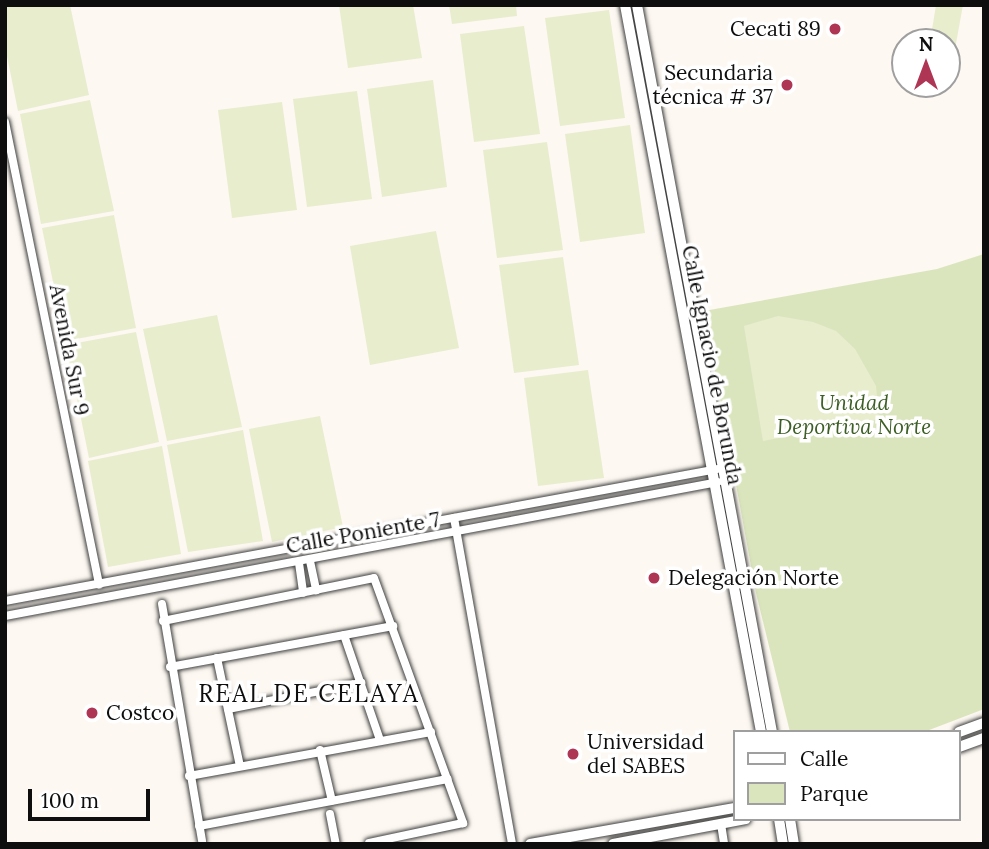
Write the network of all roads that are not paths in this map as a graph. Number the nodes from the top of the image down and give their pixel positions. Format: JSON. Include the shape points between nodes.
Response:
{"nodes":[{"id":1,"x":625,"y":5,"type":"edge"},
{"id":2,"x":637,"y":5,"type":"edge"},
{"id":3,"x":5,"y":122,"type":"edge"},
{"id":4,"x":723,"y":467,"type":"junction"},
{"id":5,"x":712,"y":470,"type":"junction"},
{"id":6,"x":726,"y":480,"type":"junction"},
{"id":7,"x":715,"y":483,"type":"junction"},
{"id":8,"x":454,"y":518,"type":"junction"},
{"id":9,"x":457,"y":534,"type":"junction"},
{"id":10,"x":310,"y":561,"type":"junction"},
{"id":11,"x":299,"y":563,"type":"junction"},
{"id":12,"x":99,"y":585,"type":"junction"},
{"id":13,"x":316,"y":590,"type":"junction"},
{"id":14,"x":303,"y":593,"type":"junction"},
{"id":15,"x":5,"y":601,"type":"edge"},
{"id":16,"x":162,"y":604,"type":"dead end"},
{"id":17,"x":5,"y":616,"type":"edge"},
{"id":18,"x":163,"y":621,"type":"junction"},
{"id":19,"x":393,"y":626,"type":"junction"},
{"id":20,"x":344,"y":635,"type":"junction"},
{"id":21,"x":217,"y":658,"type":"junction"},
{"id":22,"x":170,"y":667,"type":"junction"},
{"id":23,"x":361,"y":683,"type":"junction"},
{"id":24,"x":228,"y":709,"type":"junction"},
{"id":25,"x":984,"y":723,"type":"edge"},
{"id":26,"x":761,"y":730,"type":"edge"},
{"id":27,"x":772,"y":730,"type":"edge"},
{"id":28,"x":961,"y":731,"type":"edge"},
{"id":29,"x":431,"y":732,"type":"junction"},
{"id":30,"x":984,"y":738,"type":"edge"},
{"id":31,"x":380,"y":740,"type":"junction"},
{"id":32,"x":961,"y":746,"type":"edge"},
{"id":33,"x":320,"y":750,"type":"junction"},
{"id":34,"x":240,"y":766,"type":"junction"},
{"id":35,"x":189,"y":776,"type":"junction"},
{"id":36,"x":447,"y":779,"type":"junction"},
{"id":37,"x":332,"y":801,"type":"junction"},
{"id":38,"x":734,"y":808,"type":"edge"},
{"id":39,"x":330,"y":814,"type":"dead end"},
{"id":40,"x":736,"y":821,"type":"edge"},
{"id":41,"x":779,"y":821,"type":"edge"},
{"id":42,"x":790,"y":821,"type":"edge"},
{"id":43,"x":721,"y":824,"type":"junction"},
{"id":44,"x":198,"y":825,"type":"junction"},
{"id":45,"x":666,"y":839,"type":"edge"},
{"id":46,"x":202,"y":841,"type":"dead end"},
{"id":47,"x":369,"y":843,"type":"edge"},
{"id":48,"x":336,"y":844,"type":"edge"},
{"id":49,"x":512,"y":844,"type":"edge"},
{"id":50,"x":530,"y":844,"type":"edge"},
{"id":51,"x":613,"y":844,"type":"edge"},
{"id":52,"x":724,"y":844,"type":"edge"},
{"id":53,"x":783,"y":844,"type":"edge"},
{"id":54,"x":794,"y":844,"type":"edge"}],
"edges":[{"from":1,"to":5,"type":"street","name":"Calle Ignacio de Borunda"},
{"from":2,"to":4,"type":"street","name":"Calle Ignacio de Borunda"},
{"from":3,"to":12,"type":"street","name":"Avenida Sur 9"},
{"from":4,"to":5,"type":"street","name":"Calle Poniente 7"},
{"from":4,"to":6,"type":"street","name":"Calle Ignacio de Borunda"},
{"from":5,"to":7,"type":"street","name":"Calle Ignacio de Borunda"},
{"from":5,"to":8,"type":"street","name":"Calle Poniente 7"},
{"from":6,"to":7,"type":"street","name":"Calle Poniente 7"},
{"from":6,"to":27,"type":"street","name":"Calle Ignacio de Borunda"},
{"from":7,"to":9,"type":"street","name":"Calle Poniente 7"},
{"from":7,"to":26,"type":"street","name":"Calle Ignacio de Borunda"},
{"from":8,"to":9,"type":"street"},
{"from":8,"to":12,"type":"street","name":"Calle Poniente 7"},
{"from":9,"to":10,"type":"street","name":"Calle Poniente 7"},
{"from":9,"to":49,"type":"street"},
{"from":10,"to":11,"type":"street","name":"Calle Poniente 7"},
{"from":10,"to":13,"type":"street"},
{"from":11,"to":14,"type":"street"},
{"from":11,"to":17,"type":"street","name":"Calle Poniente 7"},
{"from":12,"to":15,"type":"street","name":"Calle Poniente 7"},
{"from":13,"to":14,"type":"street"},
{"from":13,"to":19,"type":"street","via":[[374,579]]},
{"from":14,"to":18,"type":"street"},
{"from":16,"to":18,"type":"street"},
{"from":18,"to":22,"type":"street"},
{"from":19,"to":20,"type":"street"},
{"from":19,"to":29,"type":"street"},
{"from":20,"to":21,"type":"street"},
{"from":20,"to":23,"type":"street"},
{"from":21,"to":22,"type":"street"},
{"from":21,"to":24,"type":"street"},
{"from":22,"to":35,"type":"street"},
{"from":23,"to":24,"type":"street"},
{"from":23,"to":31,"type":"street"},
{"from":24,"to":34,"type":"street"},
{"from":25,"to":28,"type":"street"},
{"from":29,"to":31,"type":"street"},
{"from":29,"to":36,"type":"street"},
{"from":30,"to":32,"type":"street"},
{"from":31,"to":33,"type":"street"},
{"from":33,"to":34,"type":"street"},
{"from":33,"to":37,"type":"street"},
{"from":34,"to":35,"type":"street"},
{"from":35,"to":44,"type":"street"},
{"from":36,"to":37,"type":"street"},
{"from":36,"to":47,"type":"street","via":[[464,824]]},
{"from":37,"to":44,"type":"street"},
{"from":38,"to":50,"type":"street"},
{"from":39,"to":48,"type":"street"},
{"from":40,"to":43,"type":"street"},
{"from":41,"to":53,"type":"street"},
{"from":42,"to":54,"type":"street"},
{"from":43,"to":45,"type":"street"},
{"from":43,"to":52,"type":"street"},
{"from":44,"to":46,"type":"street"},
{"from":45,"to":51,"type":"street"}]}
